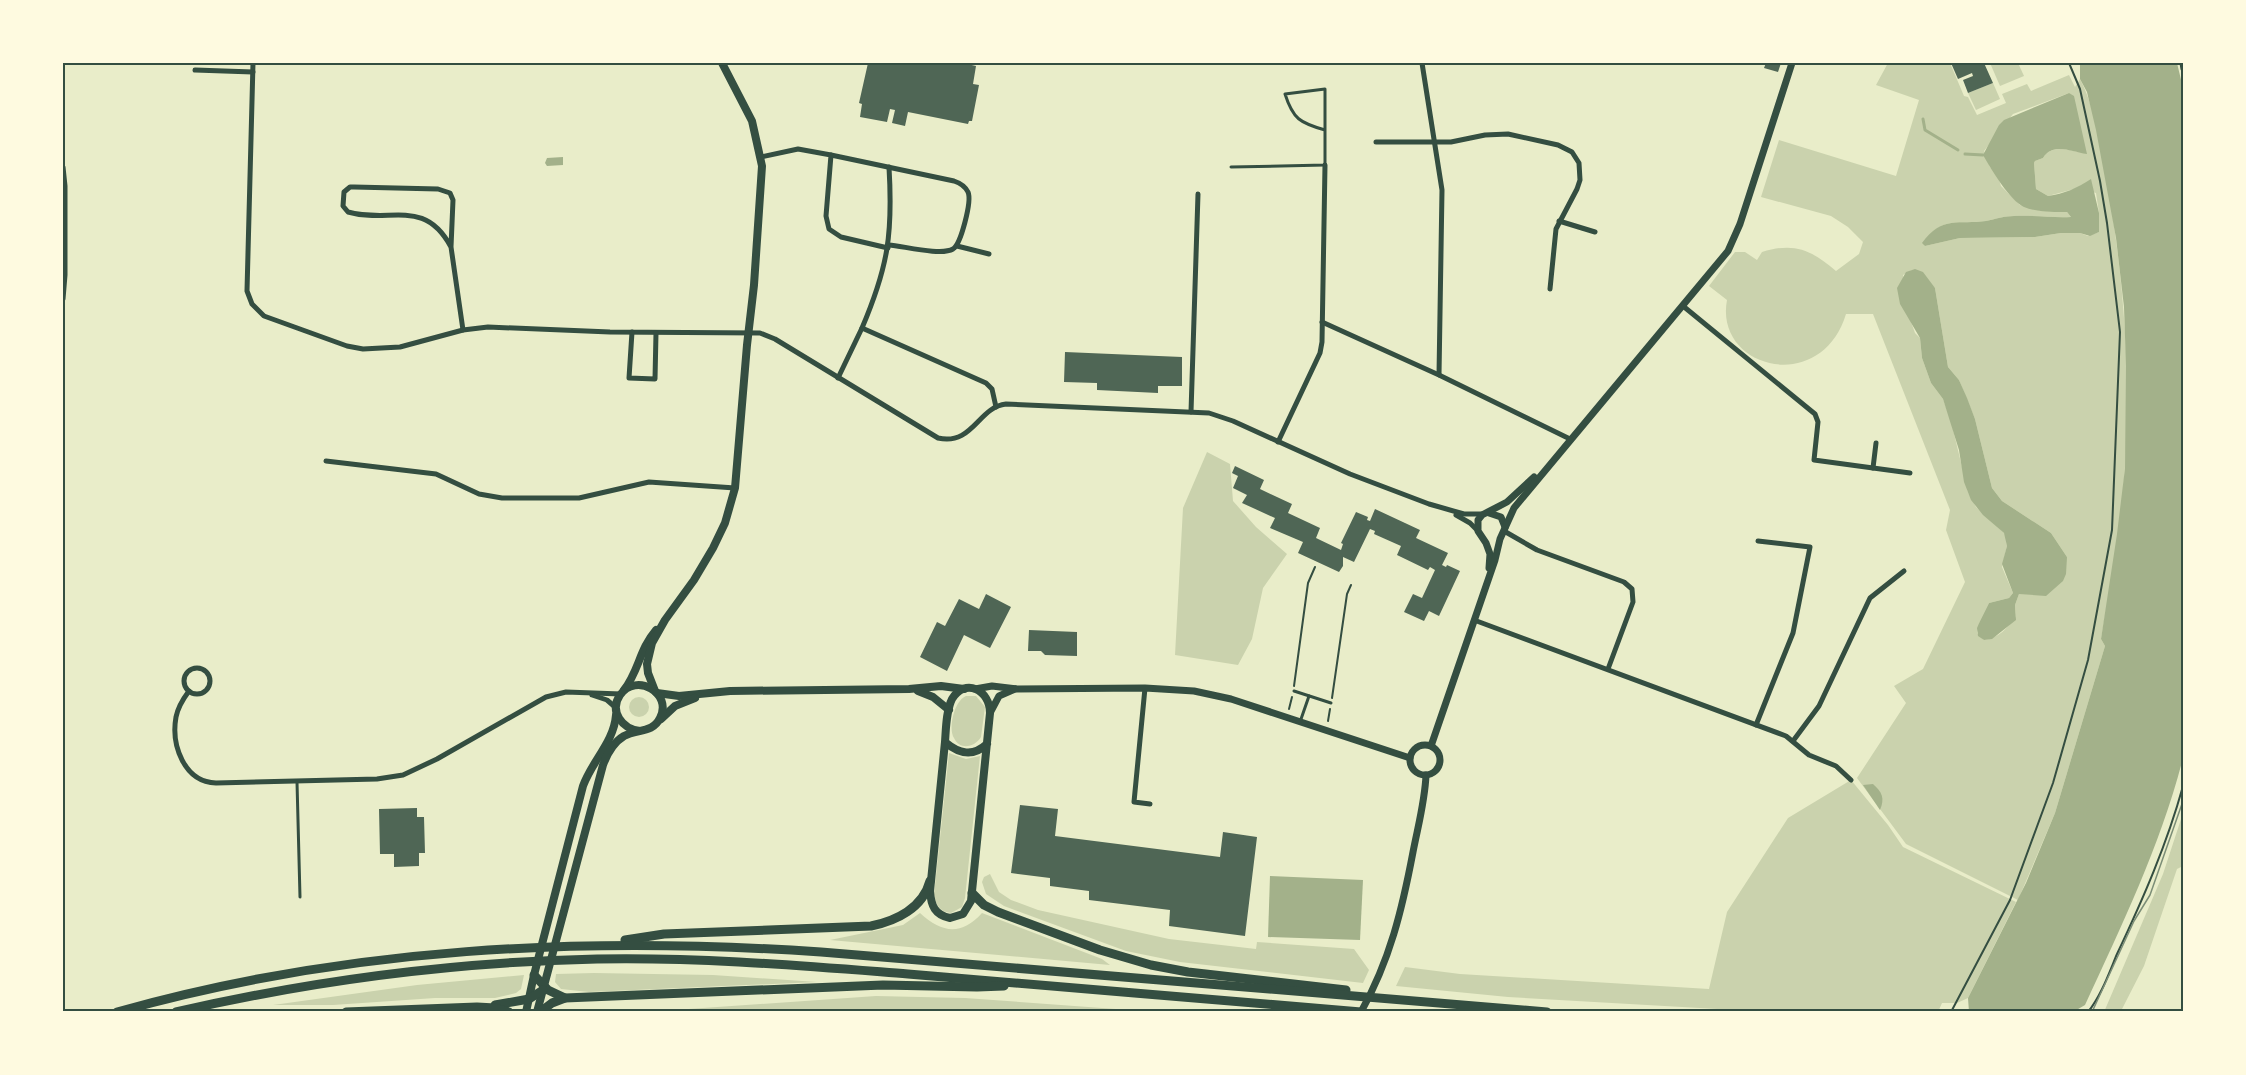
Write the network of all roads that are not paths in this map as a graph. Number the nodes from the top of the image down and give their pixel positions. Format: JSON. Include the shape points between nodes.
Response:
{"nodes":[{"id":1,"x":253,"y":63,"type":"edge"},
{"id":2,"x":722,"y":63,"type":"edge"},
{"id":3,"x":1422,"y":63,"type":"edge"},
{"id":4,"x":1792,"y":63,"type":"edge"},
{"id":5,"x":2182,"y":63,"type":"edge"},
{"id":6,"x":2183,"y":69,"type":"edge"},
{"id":7,"x":195,"y":70,"type":"dead end"},
{"id":8,"x":253,"y":72,"type":"junction"},
{"id":9,"x":1325,"y":130,"type":"junction"},
{"id":10,"x":1376,"y":142,"type":"dead end"},
{"id":11,"x":1435,"y":143,"type":"junction"},
{"id":12,"x":831,"y":155,"type":"junction"},
{"id":13,"x":761,"y":157,"type":"junction"},
{"id":14,"x":1325,"y":165,"type":"junction"},
{"id":15,"x":63,"y":167,"type":"edge"},
{"id":16,"x":889,"y":167,"type":"junction"},
{"id":17,"x":1231,"y":167,"type":"dead end"},
{"id":18,"x":1198,"y":194,"type":"dead end"},
{"id":19,"x":1559,"y":221,"type":"junction"},
{"id":20,"x":1595,"y":232,"type":"dead end"},
{"id":21,"x":888,"y":246,"type":"junction"},
{"id":22,"x":957,"y":246,"type":"junction"},
{"id":23,"x":452,"y":247,"type":"junction"},
{"id":24,"x":989,"y":254,"type":"dead end"},
{"id":25,"x":1550,"y":290,"type":"dead end"},
{"id":26,"x":63,"y":299,"type":"edge"},
{"id":27,"x":1683,"y":306,"type":"junction"},
{"id":28,"x":1322,"y":322,"type":"junction"},
{"id":29,"x":862,"y":328,"type":"junction"},
{"id":30,"x":463,"y":330,"type":"junction"},
{"id":31,"x":632,"y":332,"type":"junction"},
{"id":32,"x":749,"y":332,"type":"junction"},
{"id":33,"x":656,"y":333,"type":"junction"},
{"id":34,"x":1439,"y":375,"type":"junction"},
{"id":35,"x":838,"y":378,"type":"junction"},
{"id":36,"x":996,"y":407,"type":"junction"},
{"id":37,"x":1191,"y":412,"type":"junction"},
{"id":38,"x":1570,"y":439,"type":"junction"},
{"id":39,"x":1278,"y":442,"type":"junction"},
{"id":40,"x":1876,"y":443,"type":"dead end"},
{"id":41,"x":1558,"y":454,"type":"junction"},
{"id":42,"x":326,"y":461,"type":"dead end"},
{"id":43,"x":1873,"y":468,"type":"junction"},
{"id":44,"x":1910,"y":473,"type":"dead end"},
{"id":45,"x":735,"y":488,"type":"junction"},
{"id":46,"x":1444,"y":509,"type":"junction"},
{"id":47,"x":1486,"y":513,"type":"junction"},
{"id":48,"x":1503,"y":531,"type":"junction"},
{"id":49,"x":1480,"y":535,"type":"junction"},
{"id":50,"x":1758,"y":541,"type":"dead end"},
{"id":51,"x":1904,"y":571,"type":"dead end"},
{"id":52,"x":1487,"y":581,"type":"junction"},
{"id":53,"x":665,"y":620,"type":"junction"},
{"id":54,"x":1474,"y":620,"type":"junction"},
{"id":55,"x":1608,"y":669,"type":"junction"},
{"id":56,"x":1145,"y":688,"type":"junction"},
{"id":57,"x":909,"y":689,"type":"junction"},
{"id":58,"x":964,"y":689,"type":"junction"},
{"id":59,"x":975,"y":689,"type":"junction"},
{"id":60,"x":1017,"y":689,"type":"junction"},
{"id":61,"x":189,"y":691,"type":"junction"},
{"id":62,"x":1293,"y":691,"type":"road end"},
{"id":63,"x":579,"y":692,"type":"junction"},
{"id":64,"x":656,"y":692,"type":"junction"},
{"id":65,"x":622,"y":693,"type":"junction"},
{"id":66,"x":711,"y":693,"type":"junction"},
{"id":67,"x":1309,"y":696,"type":"junction"},
{"id":68,"x":1331,"y":703,"type":"road end"},
{"id":69,"x":616,"y":710,"type":"junction"},
{"id":70,"x":949,"y":710,"type":"junction"},
{"id":71,"x":990,"y":712,"type":"junction"},
{"id":72,"x":658,"y":721,"type":"junction"},
{"id":73,"x":1300,"y":722,"type":"junction"},
{"id":74,"x":1755,"y":726,"type":"junction"},
{"id":75,"x":640,"y":731,"type":"junction"},
{"id":76,"x":1793,"y":741,"type":"junction"},
{"id":77,"x":945,"y":742,"type":"junction"},
{"id":78,"x":987,"y":744,"type":"junction"},
{"id":79,"x":1431,"y":746,"type":"junction"},
{"id":80,"x":1410,"y":758,"type":"junction"},
{"id":81,"x":1426,"y":775,"type":"junction"},
{"id":82,"x":297,"y":780,"type":"junction"},
{"id":83,"x":1851,"y":780,"type":"dead end"},
{"id":84,"x":1150,"y":804,"type":"dead end"},
{"id":85,"x":930,"y":881,"type":"junction"},
{"id":86,"x":972,"y":893,"type":"junction"},
{"id":87,"x":300,"y":897,"type":"dead end"},
{"id":88,"x":604,"y":944,"type":"junction"},
{"id":89,"x":534,"y":975,"type":"junction"},
{"id":90,"x":1021,"y":983,"type":"junction"},
{"id":91,"x":544,"y":988,"type":"junction"},
{"id":92,"x":1342,"y":993,"type":"junction"},
{"id":93,"x":565,"y":998,"type":"junction"},
{"id":94,"x":529,"y":999,"type":"junction"},
{"id":95,"x":477,"y":1007,"type":"junction"},
{"id":96,"x":117,"y":1012,"type":"edge"},
{"id":97,"x":176,"y":1012,"type":"edge"},
{"id":98,"x":346,"y":1012,"type":"edge"},
{"id":99,"x":509,"y":1012,"type":"edge"},
{"id":100,"x":526,"y":1012,"type":"edge"},
{"id":101,"x":538,"y":1012,"type":"edge"},
{"id":102,"x":1361,"y":1012,"type":"edge"},
{"id":103,"x":1547,"y":1012,"type":"edge"}],
"edges":[{"from":1,"to":8,"type":"street"},
{"from":2,"to":13,"type":"main road","via":[[752,121]]},
{"from":3,"to":11,"type":"street"},
{"from":4,"to":27,"type":"street","via":[[1734,238]]},
{"from":5,"to":6,"type":"street"},
{"from":7,"to":8,"type":"street"},
{"from":8,"to":30,"type":"street","via":[[247,285],[255,309],[270,318],[363,349],[400,347]]},
{"from":9,"to":9,"type":"lane","via":[[1325,89],[1285,94],[1290,110],[1303,124]]},
{"from":9,"to":14,"type":"lane"},
{"from":10,"to":11,"type":"street"},
{"from":11,"to":19,"type":"street","via":[[1497,133],[1565,148],[1576,157],[1580,180]]},
{"from":11,"to":34,"type":"street","via":[[1442,190]]},
{"from":12,"to":13,"type":"street","via":[[798,149]]},
{"from":12,"to":16,"type":"street"},
{"from":12,"to":21,"type":"street","via":[[826,216],[829,229],[841,237]]},
{"from":13,"to":32,"type":"main road","via":[[762,189]]},
{"from":14,"to":17,"type":"lane"},
{"from":14,"to":28,"type":"street"},
{"from":15,"to":26,"type":"street"},
{"from":16,"to":21,"type":"street","via":[[892,215]]},
{"from":16,"to":22,"type":"street","via":[[954,181],[965,188],[970,200]]},
{"from":18,"to":37,"type":"street"},
{"from":19,"to":20,"type":"street"},
{"from":19,"to":25,"type":"street"},
{"from":21,"to":22,"type":"street","via":[[940,251]]},
{"from":21,"to":29,"type":"street","via":[[881,282]]},
{"from":22,"to":24,"type":"street"},
{"from":23,"to":23,"type":"street","via":[[453,200],[448,191],[350,187],[344,192],[343,206],[348,212],[418,216],[436,226]]},
{"from":23,"to":30,"type":"street"},
{"from":27,"to":38,"type":"street"},
{"from":27,"to":43,"type":"street","via":[[1815,414],[1818,423],[1814,460]]},
{"from":28,"to":34,"type":"street"},
{"from":28,"to":39,"type":"street","via":[[1320,352]]},
{"from":29,"to":35,"type":"street"},
{"from":29,"to":36,"type":"street","via":[[986,383],[992,389]]},
{"from":30,"to":31,"type":"street","via":[[488,327]]},
{"from":31,"to":33,"type":"street"},
{"from":31,"to":33,"type":"street","via":[[629,378],[655,380]]},
{"from":32,"to":33,"type":"street"},
{"from":32,"to":35,"type":"street","via":[[770,336]]},
{"from":32,"to":45,"type":"main road"},
{"from":34,"to":38,"type":"street"},
{"from":35,"to":36,"type":"street","via":[[944,439],[964,434]]},
{"from":36,"to":37,"type":"street","via":[[1014,404]]},
{"from":37,"to":39,"type":"street","via":[[1224,417]]},
{"from":38,"to":41,"type":"street"},
{"from":39,"to":46,"type":"street"},
{"from":40,"to":43,"type":"street"},
{"from":41,"to":47,"type":"street","via":[[1508,502]]},
{"from":41,"to":48,"type":"street","via":[[1514,508]]},
{"from":42,"to":45,"type":"street","via":[[436,474],[479,494],[502,498],[579,498],[649,482]]},
{"from":43,"to":44,"type":"street"},
{"from":45,"to":53,"type":"main road","via":[[714,548]]},
{"from":46,"to":47,"type":"street","via":[[1469,515]]},
{"from":46,"to":49,"type":"street","via":[[1467,521]]},
{"from":47,"to":48,"type":"street","via":[[1501,517]]},
{"from":47,"to":49,"type":"street","via":[[1478,520]]},
{"from":48,"to":49,"type":"street","via":[[1493,540]]},
{"from":48,"to":52,"type":"street"},
{"from":48,"to":55,"type":"street","via":[[1537,549],[1624,582],[1632,589],[1633,602]]},
{"from":49,"to":52,"type":"street","via":[[1490,554]]},
{"from":50,"to":74,"type":"street","via":[[1810,547],[1793,633]]},
{"from":51,"to":76,"type":"street","via":[[1870,598],[1819,706]]},
{"from":52,"to":54,"type":"street"},
{"from":53,"to":64,"type":"main road","via":[[648,658],[648,673]]},
{"from":53,"to":65,"type":"main road","via":[[643,648]]},
{"from":54,"to":55,"type":"street"},
{"from":54,"to":79,"type":"street"},
{"from":55,"to":74,"type":"street"},
{"from":56,"to":60,"type":"street"},
{"from":56,"to":73,"type":"street","via":[[1220,696]]},
{"from":56,"to":84,"type":"street","via":[[1134,802]]},
{"from":57,"to":58,"type":"main road"},
{"from":57,"to":66,"type":"main road"},
{"from":57,"to":70,"type":"main road","via":[[933,697]]},
{"from":58,"to":59,"type":"main road"},
{"from":58,"to":70,"type":"main road","via":[[955,696]]},
{"from":59,"to":60,"type":"street"},
{"from":59,"to":71,"type":"main road","via":[[986,695]]},
{"from":60,"to":71,"type":"street","via":[[999,696]]},
{"from":61,"to":61,"type":"street","via":[[207,691],[211,681],[206,671],[196,668],[186,674],[184,681]]},
{"from":61,"to":82,"type":"street","via":[[178,710],[175,729],[180,758],[194,775],[212,783]]},
{"from":62,"to":67,"type":"lane"},
{"from":63,"to":65,"type":"street"},
{"from":63,"to":69,"type":"street","via":[[603,699]]},
{"from":63,"to":82,"type":"street","via":[[539,700],[403,775]]},
{"from":64,"to":65,"type":"main road","via":[[639,685]]},
{"from":64,"to":66,"type":"main road","via":[[678,696]]},
{"from":64,"to":72,"type":"main road","via":[[663,705]]},
{"from":65,"to":69,"type":"main road"},
{"from":66,"to":72,"type":"main road","via":[[679,704]]},
{"from":67,"to":68,"type":"lane"},
{"from":67,"to":73,"type":"lane"},
{"from":69,"to":75,"type":"main road","via":[[623,724]]},
{"from":69,"to":89,"type":"main road","via":[[612,733],[583,786]]},
{"from":70,"to":77,"type":"main road"},
{"from":71,"to":78,"type":"main road"},
{"from":72,"to":75,"type":"main road"},
{"from":73,"to":80,"type":"street"},
{"from":74,"to":76,"type":"street"},
{"from":75,"to":91,"type":"main road","via":[[620,738],[603,765]]},
{"from":76,"to":83,"type":"street","via":[[1809,755],[1836,766]]},
{"from":77,"to":78,"type":"main road","via":[[966,753],[977,752]]},
{"from":77,"to":85,"type":"main road"},
{"from":78,"to":86,"type":"main road"},
{"from":79,"to":80,"type":"street","via":[[1418,747]]},
{"from":79,"to":81,"type":"street","via":[[1438,754],[1439,764]]},
{"from":80,"to":81,"type":"street","via":[[1414,770]]},
{"from":81,"to":102,"type":"street","via":[[1400,919]]},
{"from":82,"to":87,"type":"lane"},
{"from":85,"to":86,"type":"main road","via":[[932,904],[945,917],[963,914]]},
{"from":85,"to":88,"type":"highway","via":[[914,908],[878,925],[664,934]]},
{"from":86,"to":92,"type":"highway","via":[[998,912],[1136,961]]},
{"from":88,"to":92,"type":"highway","via":[[757,948]]},
{"from":88,"to":96,"type":"highway","via":[[509,948],[328,967],[205,990]]},
{"from":89,"to":91,"type":"highway"},
{"from":89,"to":94,"type":"main road"},
{"from":90,"to":93,"type":"highway"},
{"from":90,"to":97,"type":"highway","via":[[763,963],[574,960],[427,969],[328,982]]},
{"from":90,"to":102,"type":"highway"},
{"from":91,"to":93,"type":"highway"},
{"from":91,"to":94,"type":"highway"},
{"from":91,"to":101,"type":"main road"},
{"from":92,"to":103,"type":"highway"},
{"from":93,"to":101,"type":"highway"},
{"from":94,"to":95,"type":"highway"},
{"from":94,"to":100,"type":"main road"},
{"from":95,"to":98,"type":"highway"},
{"from":95,"to":99,"type":"highway"}]}
